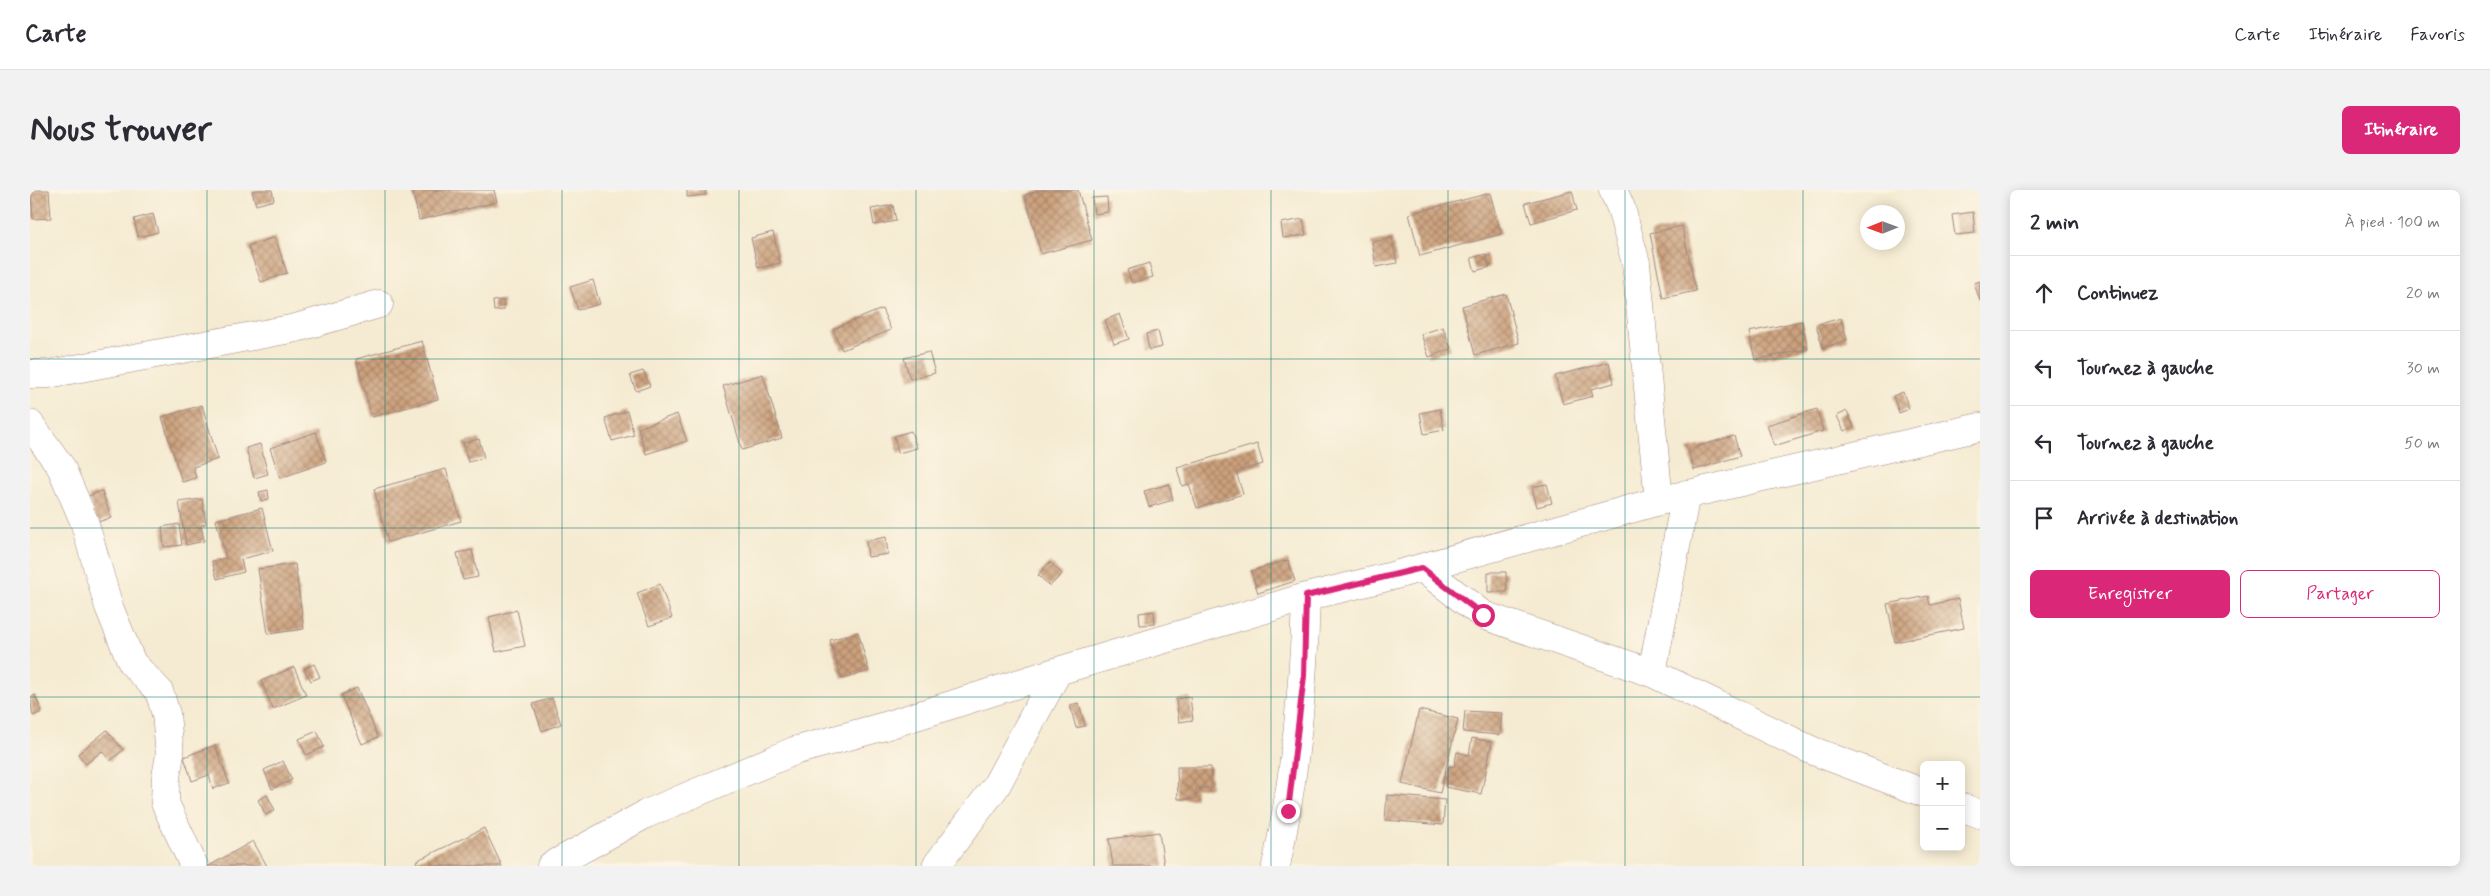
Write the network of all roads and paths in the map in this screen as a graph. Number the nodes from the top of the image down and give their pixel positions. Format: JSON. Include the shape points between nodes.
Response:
{"nodes":[{"id":1,"x":1613,"y":190,"type":"edge"},
{"id":2,"x":379,"y":304,"type":"dead end"},
{"id":3,"x":30,"y":374,"type":"edge"},
{"id":4,"x":30,"y":424,"type":"edge"},
{"id":5,"x":1980,"y":427,"type":"edge"},
{"id":6,"x":1686,"y":494,"type":"junction"},
{"id":7,"x":1659,"y":501,"type":"junction"},
{"id":8,"x":1422,"y":568,"type":"junction"},
{"id":9,"x":1306,"y":596,"type":"junction"},
{"id":10,"x":1058,"y":671,"type":"junction"},
{"id":11,"x":1652,"y":673,"type":"junction"},
{"id":12,"x":1920,"y":791,"type":"edge"},
{"id":13,"x":1965,"y":808,"type":"edge"},
{"id":14,"x":1980,"y":814,"type":"edge"},
{"id":15,"x":586,"y":858,"type":"edge"},
{"id":16,"x":194,"y":866,"type":"edge"},
{"id":17,"x":551,"y":866,"type":"edge"},
{"id":18,"x":936,"y":866,"type":"edge"},
{"id":19,"x":1276,"y":866,"type":"edge"}],
"edges":[{"from":1,"to":7,"type":"street","via":[[1636,264]]},
{"from":2,"to":3,"type":"street","via":[[296,328],[48,374]]},
{"from":4,"to":16,"type":"street","via":[[61,467],[69,485],[84,521],[109,607],[132,663],[159,691],[166,714],[170,755],[165,803]]},
{"from":5,"to":6,"type":"street"},
{"from":6,"to":7,"type":"street"},
{"from":6,"to":11,"type":"street"},
{"from":7,"to":8,"type":"street"},
{"from":8,"to":9,"type":"street"},
{"from":8,"to":11,"type":"street","via":[[1483,615]]},
{"from":9,"to":10,"type":"street"},
{"from":9,"to":19,"type":"street","via":[[1304,676],[1288,811]]},
{"from":10,"to":15,"type":"street","via":[[794,751],[646,814]]},
{"from":10,"to":18,"type":"street","via":[[996,786]]},
{"from":11,"to":12,"type":"street","via":[[1811,750]]},
{"from":13,"to":14,"type":"street"},
{"from":15,"to":17,"type":"street"}]}
